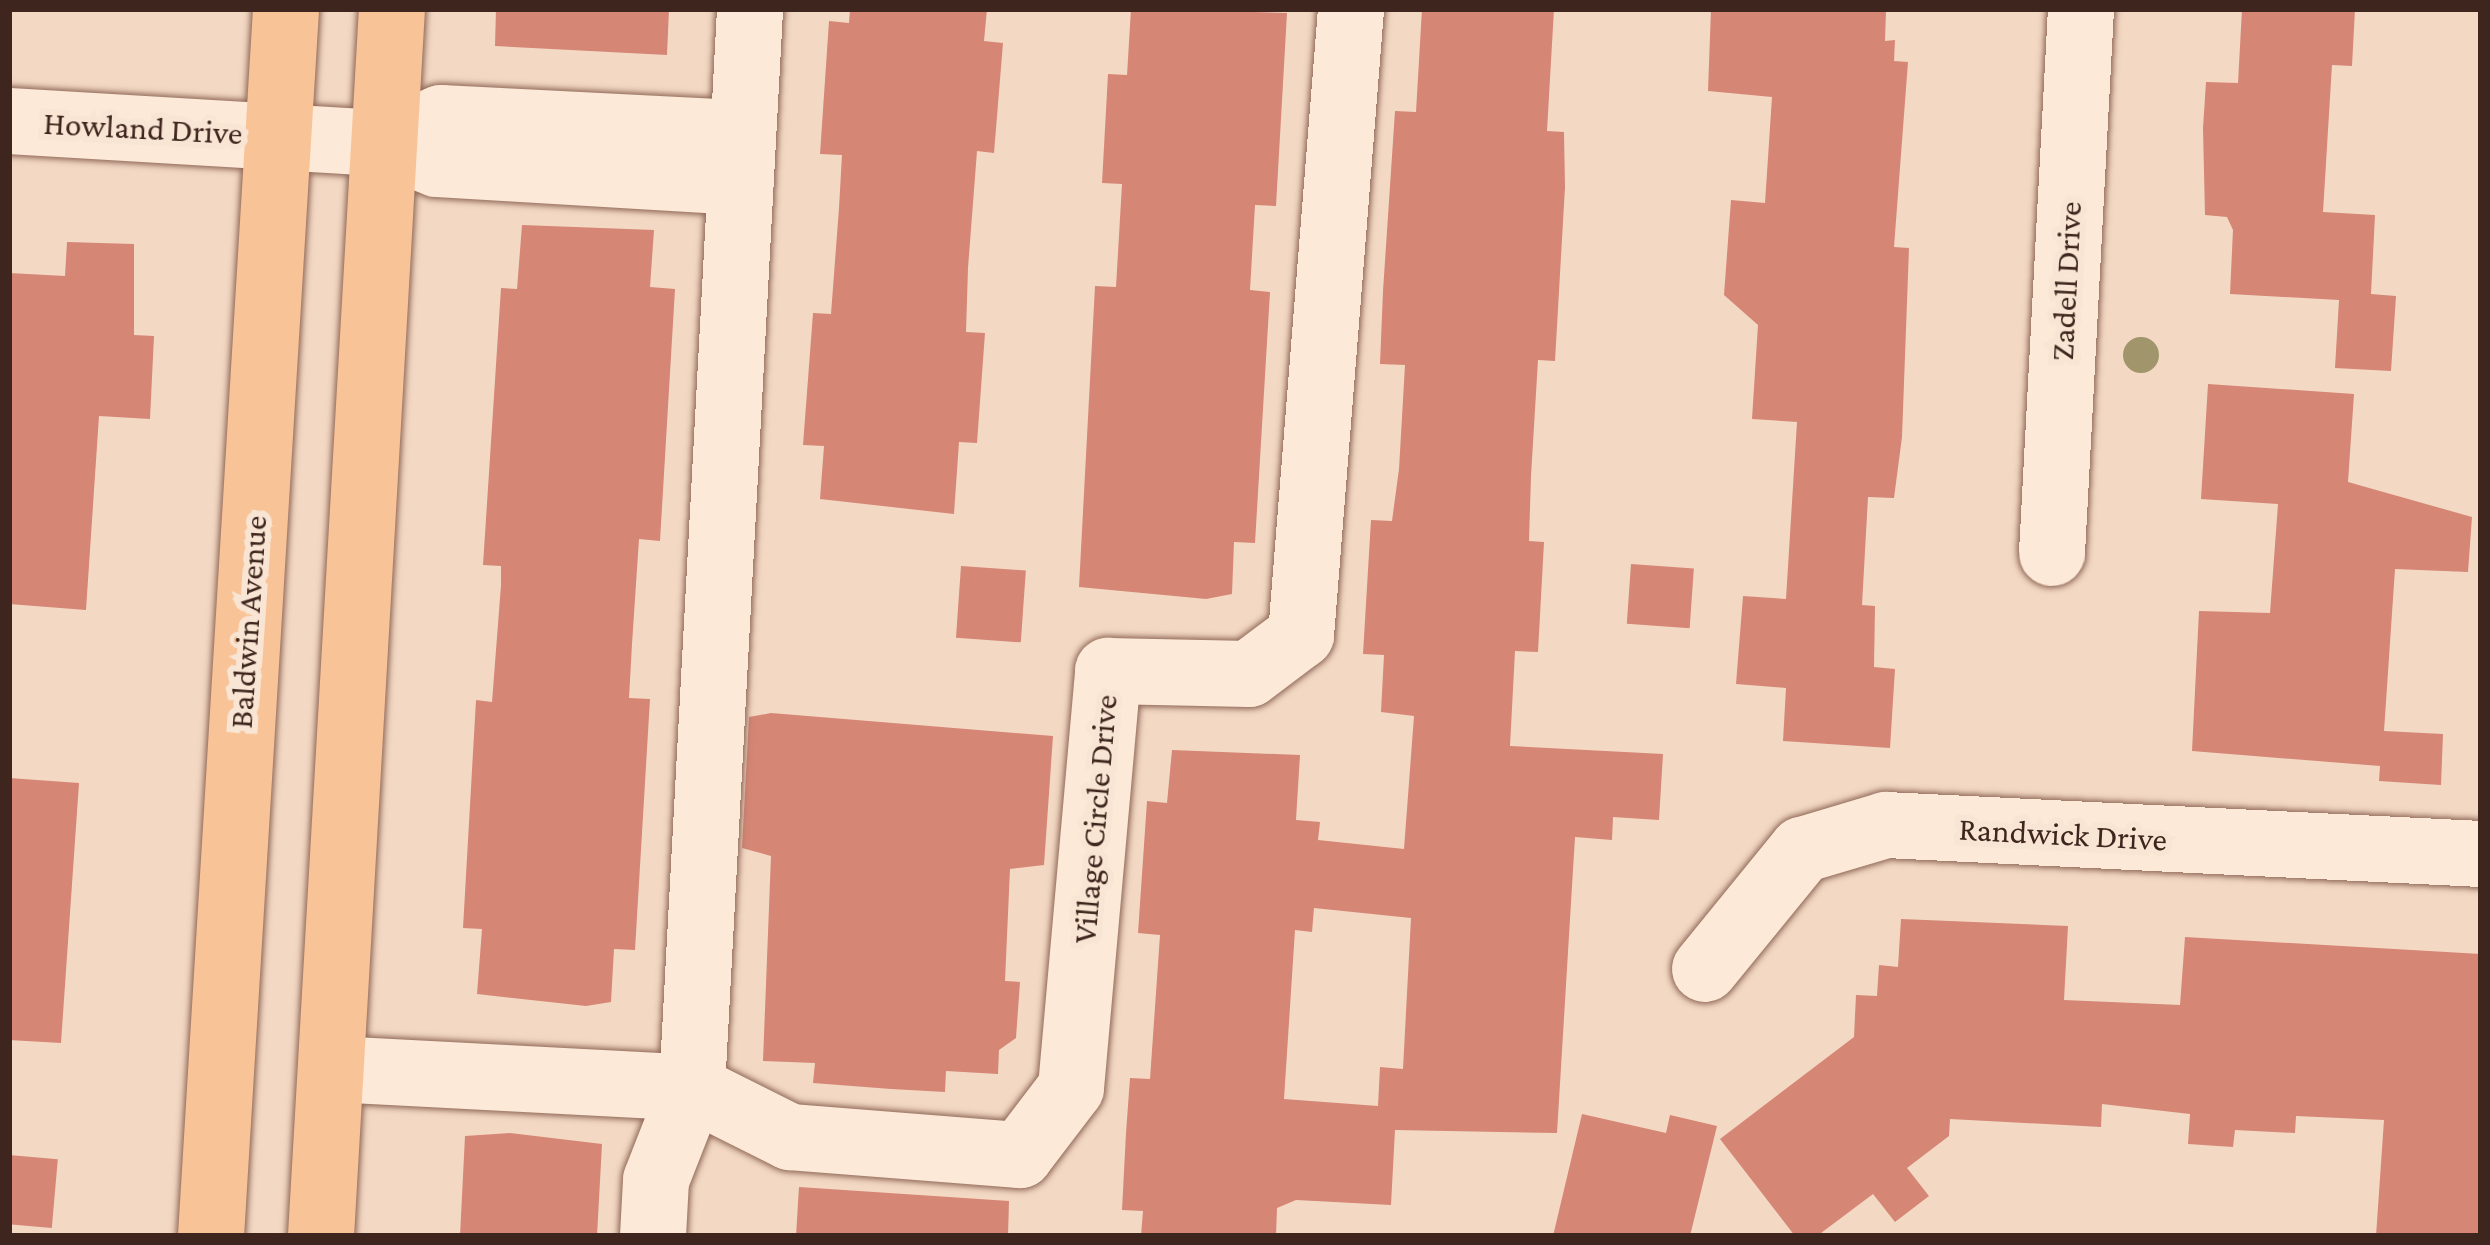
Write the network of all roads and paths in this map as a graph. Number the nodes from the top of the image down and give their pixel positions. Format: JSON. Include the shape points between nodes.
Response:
{"nodes":[{"id":1,"x":286,"y":9,"type":"edge"},
{"id":2,"x":392,"y":9,"type":"edge"},
{"id":3,"x":750,"y":9,"type":"edge"},
{"id":4,"x":1351,"y":9,"type":"edge"},
{"id":5,"x":2080,"y":9,"type":"edge"},
{"id":6,"x":9,"y":121,"type":"edge"},
{"id":7,"x":278,"y":135,"type":"junction"},
{"id":8,"x":383,"y":143,"type":"junction"},
{"id":9,"x":741,"y":157,"type":"junction"},
{"id":10,"x":2052,"y":554,"type":"dead end"},
{"id":11,"x":2481,"y":854,"type":"edge"},
{"id":12,"x":1705,"y":969,"type":"dead end"},
{"id":13,"x":332,"y":1069,"type":"junction"},
{"id":14,"x":692,"y":1088,"type":"junction"},
{"id":15,"x":212,"y":1236,"type":"edge"},
{"id":16,"x":321,"y":1236,"type":"edge"},
{"id":17,"x":653,"y":1236,"type":"edge"}],
"edges":[{"from":1,"to":7,"type":"main road","name":"Baldwin Avenue"},
{"from":2,"to":8,"type":"main road"},
{"from":3,"to":9,"type":"street"},
{"from":4,"to":14,"type":"street","name":"Village Circle Drive","via":[[1301,635],[1249,674],[1108,671],[1071,1088],[1020,1155],[790,1137]]},
{"from":5,"to":10,"type":"street","name":"Zadell Drive"},
{"from":6,"to":7,"type":"street","name":"Howland Drive"},
{"from":7,"to":8,"type":"street"},
{"from":7,"to":15,"type":"main road","name":"Baldwin Avenue"},
{"from":8,"to":9,"type":"street","via":[[441,118]]},
{"from":8,"to":13,"type":"main road"},
{"from":9,"to":14,"type":"street"},
{"from":11,"to":12,"type":"street","name":"Randwick Drive","via":[[1886,825],[1802,850]]},
{"from":13,"to":14,"type":"street","name":"Village Circle Drive"},
{"from":13,"to":16,"type":"main road"},
{"from":14,"to":17,"type":"street","via":[[656,1180]]}]}
